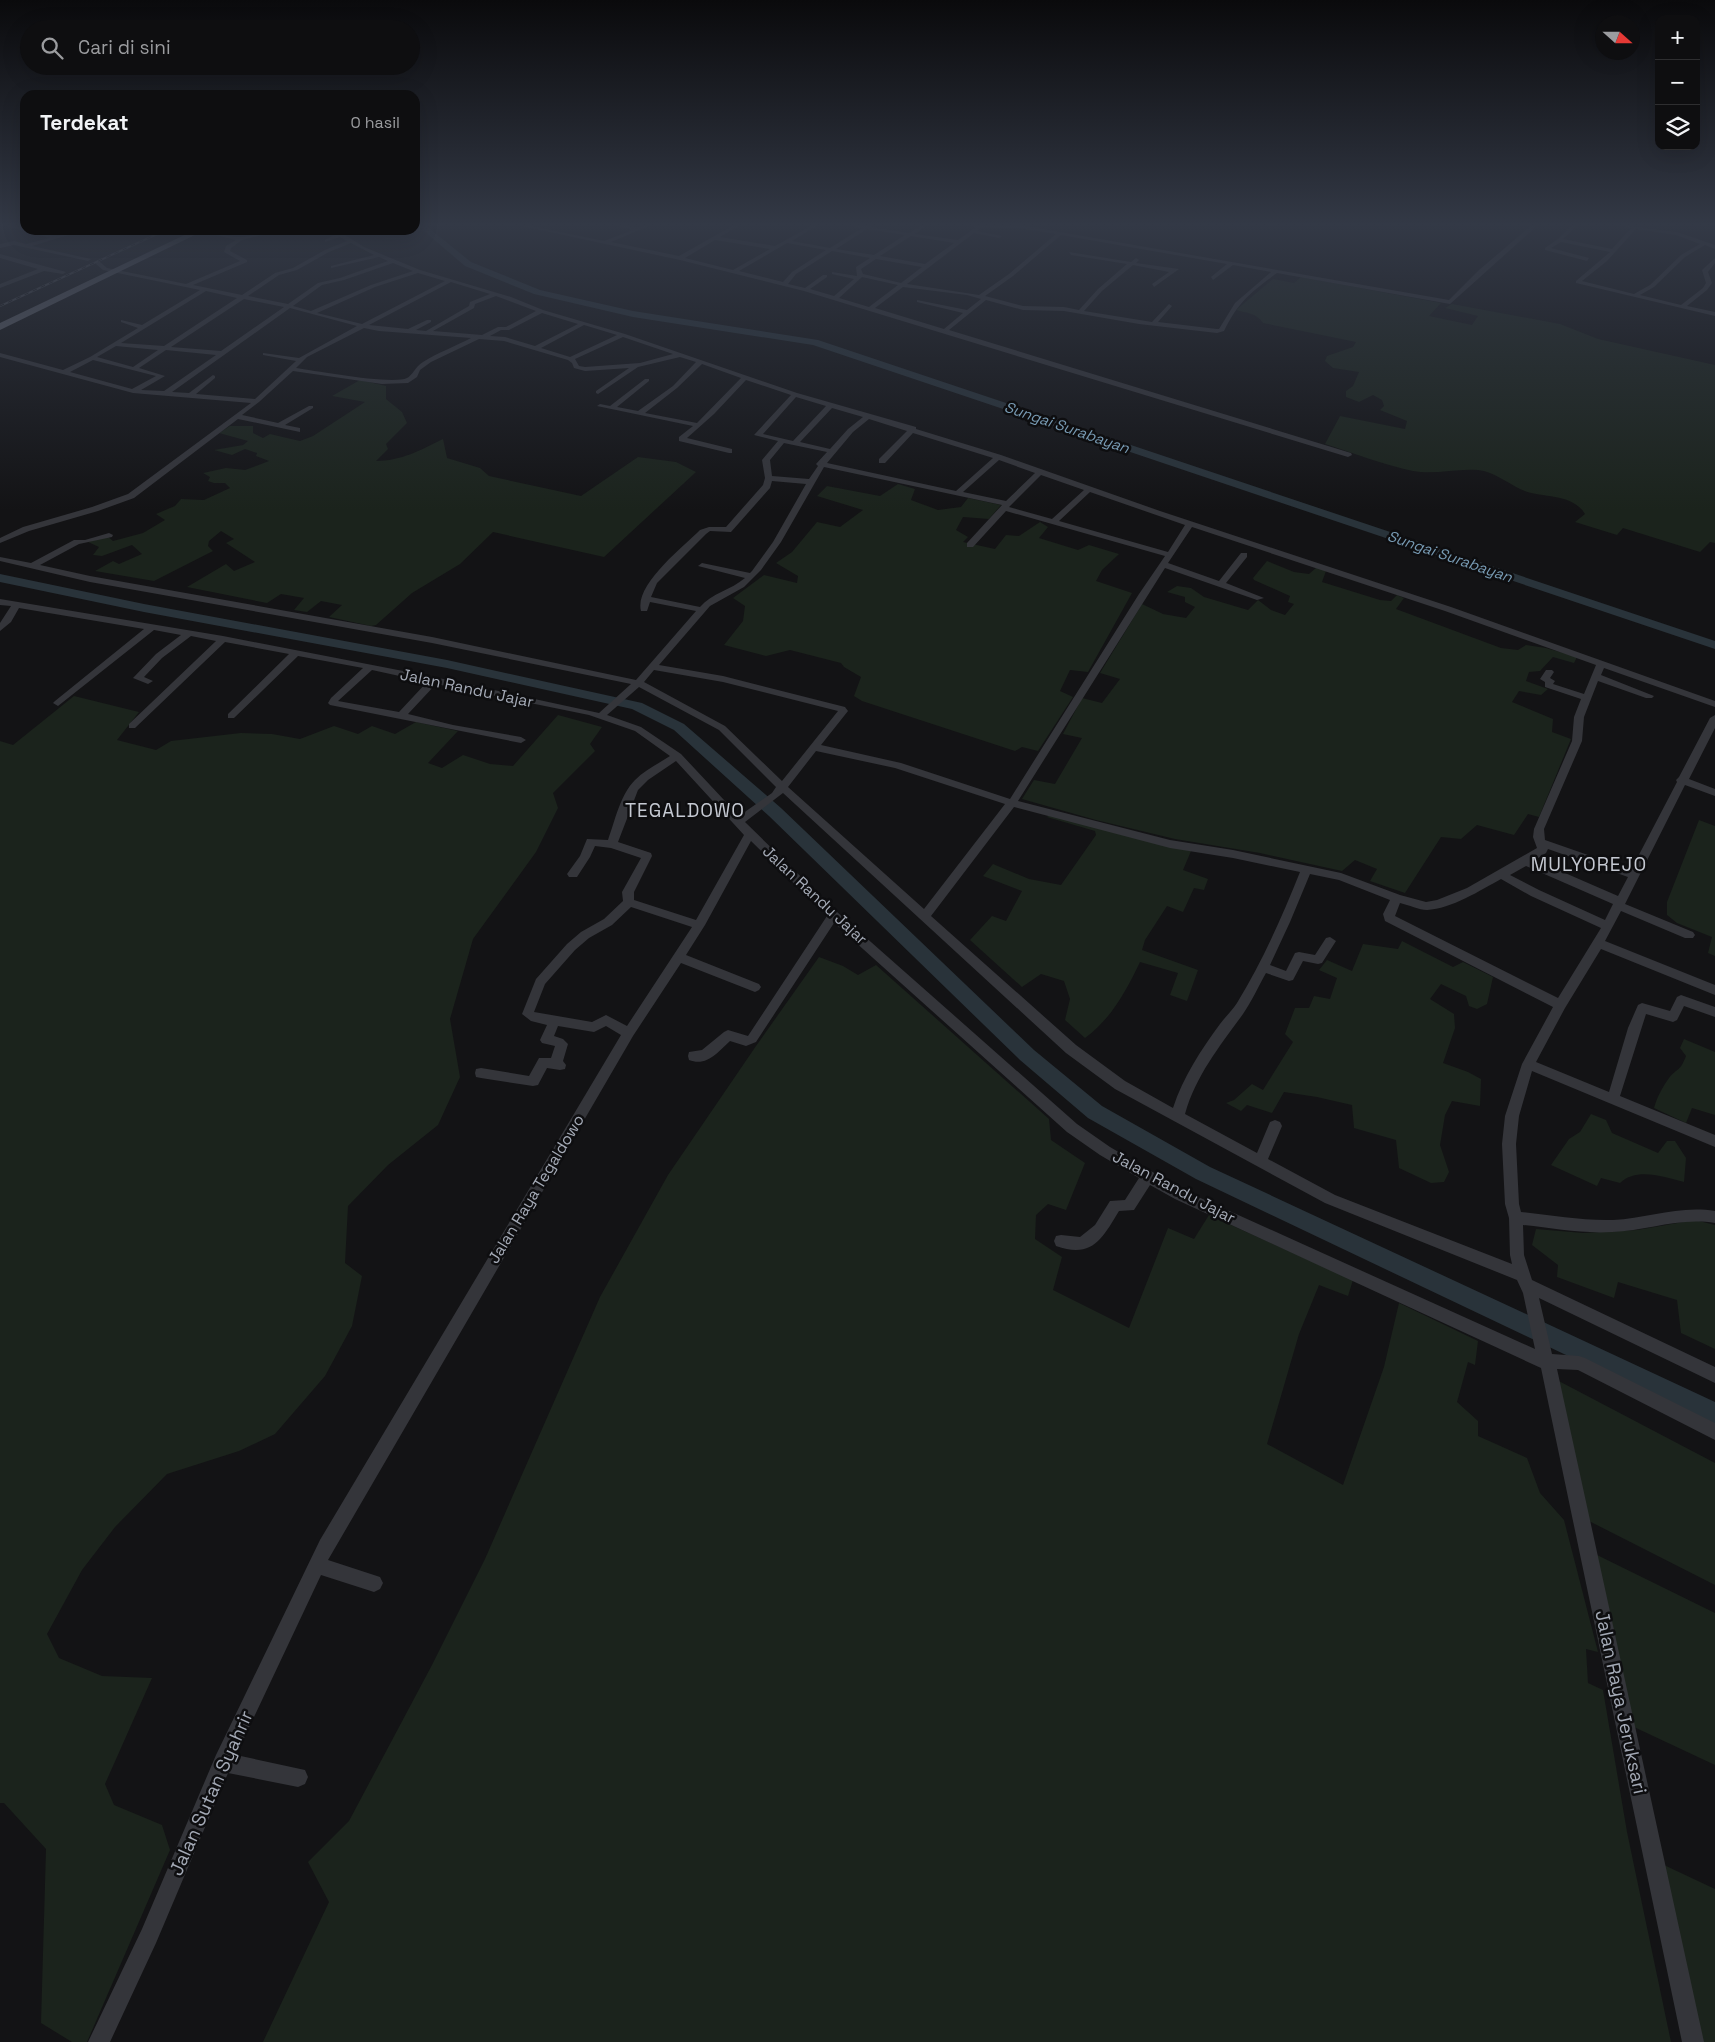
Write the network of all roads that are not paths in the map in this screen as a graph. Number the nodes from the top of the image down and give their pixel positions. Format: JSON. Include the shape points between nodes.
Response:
{"nodes":[{"id":1,"x":12,"y":320,"type":"edge"},
{"id":2,"x":153,"y":320,"type":"edge"},
{"id":3,"x":209,"y":320,"type":"edge"},
{"id":4,"x":267,"y":320,"type":"edge"},
{"id":5,"x":344,"y":320,"type":"edge"},
{"id":6,"x":373,"y":320,"type":"edge"},
{"id":7,"x":449,"y":320,"type":"edge"},
{"id":8,"x":523,"y":320,"type":"edge"},
{"id":9,"x":571,"y":320,"type":"edge"},
{"id":10,"x":909,"y":320,"type":"edge"},
{"id":11,"x":958,"y":320,"type":"edge"},
{"id":12,"x":1130,"y":320,"type":"edge"},
{"id":13,"x":1156,"y":320,"type":"edge"},
{"id":14,"x":1226,"y":320,"type":"edge"},
{"id":15,"x":122,"y":321,"type":"dead end"},
{"id":16,"x":428,"y":321,"type":"dead end"},
{"id":17,"x":582,"y":324,"type":"junction"},
{"id":18,"x":1153,"y":324,"type":"junction"},
{"id":19,"x":364,"y":325,"type":"junction"},
{"id":20,"x":0,"y":326,"type":"edge"},
{"id":21,"x":142,"y":327,"type":"junction"},
{"id":22,"x":410,"y":331,"type":"junction"},
{"id":23,"x":945,"y":331,"type":"junction"},
{"id":24,"x":428,"y":332,"type":"junction"},
{"id":25,"x":623,"y":335,"type":"junction"},
{"id":26,"x":479,"y":337,"type":"junction"},
{"id":27,"x":114,"y":344,"type":"junction"},
{"id":28,"x":166,"y":348,"type":"junction"},
{"id":29,"x":537,"y":348,"type":"junction"},
{"id":30,"x":221,"y":353,"type":"junction"},
{"id":31,"x":265,"y":354,"type":"dead end"},
{"id":32,"x":0,"y":355,"type":"edge"},
{"id":33,"x":678,"y":355,"type":"junction"},
{"id":34,"x":92,"y":358,"type":"junction"},
{"id":35,"x":570,"y":359,"type":"junction"},
{"id":36,"x":300,"y":360,"type":"junction"},
{"id":37,"x":700,"y":362,"type":"junction"},
{"id":38,"x":637,"y":365,"type":"junction"},
{"id":39,"x":135,"y":368,"type":"junction"},
{"id":40,"x":292,"y":369,"type":"junction"},
{"id":41,"x":64,"y":372,"type":"junction"},
{"id":42,"x":213,"y":377,"type":"dead end"},
{"id":43,"x":745,"y":377,"type":"junction"},
{"id":44,"x":647,"y":380,"type":"dead end"},
{"id":45,"x":133,"y":391,"type":"junction"},
{"id":46,"x":598,"y":392,"type":"dead end"},
{"id":47,"x":165,"y":394,"type":"junction"},
{"id":48,"x":191,"y":395,"type":"junction"},
{"id":49,"x":794,"y":395,"type":"junction"},
{"id":50,"x":256,"y":401,"type":"junction"},
{"id":51,"x":830,"y":405,"type":"junction"},
{"id":52,"x":600,"y":406,"type":"dead end"},
{"id":53,"x":311,"y":407,"type":"dead end"},
{"id":54,"x":613,"y":407,"type":"junction"},
{"id":55,"x":640,"y":413,"type":"junction"},
{"id":56,"x":236,"y":416,"type":"junction"},
{"id":57,"x":868,"y":417,"type":"junction"},
{"id":58,"x":698,"y":425,"type":"junction"},
{"id":59,"x":280,"y":426,"type":"junction"},
{"id":60,"x":297,"y":430,"type":"dead end"},
{"id":61,"x":911,"y":430,"type":"junction"},
{"id":62,"x":782,"y":441,"type":"junction"},
{"id":63,"x":795,"y":443,"type":"junction"},
{"id":64,"x":729,"y":451,"type":"dead end"},
{"id":65,"x":831,"y":451,"type":"junction"},
{"id":66,"x":1348,"y":455,"type":"dead end"},
{"id":67,"x":996,"y":458,"type":"junction"},
{"id":68,"x":882,"y":462,"type":"dead end"},
{"id":69,"x":820,"y":464,"type":"junction"},
{"id":70,"x":1039,"y":473,"type":"junction"},
{"id":71,"x":769,"y":478,"type":"junction"},
{"id":72,"x":812,"y":482,"type":"junction"},
{"id":73,"x":1089,"y":489,"type":"junction"},
{"id":74,"x":957,"y":494,"type":"junction"},
{"id":75,"x":1006,"y":506,"type":"junction"},
{"id":76,"x":1054,"y":522,"type":"junction"},
{"id":77,"x":1189,"y":524,"type":"junction"},
{"id":78,"x":109,"y":534,"type":"dead end"},
{"id":79,"x":0,"y":541,"type":"edge"},
{"id":80,"x":970,"y":545,"type":"dead end"},
{"id":81,"x":1169,"y":555,"type":"junction"},
{"id":82,"x":1244,"y":555,"type":"dead end"},
{"id":83,"x":0,"y":559,"type":"edge"},
{"id":84,"x":37,"y":563,"type":"junction"},
{"id":85,"x":1163,"y":564,"type":"junction"},
{"id":86,"x":702,"y":566,"type":"dead end"},
{"id":87,"x":752,"y":576,"type":"junction"},
{"id":88,"x":1221,"y":584,"type":"junction"},
{"id":89,"x":1260,"y":598,"type":"dead end"},
{"id":90,"x":646,"y":599,"type":"junction"},
{"id":91,"x":0,"y":602,"type":"edge"},
{"id":92,"x":16,"y":605,"type":"junction"},
{"id":93,"x":644,"y":609,"type":"dead end"},
{"id":94,"x":702,"y":610,"type":"junction"},
{"id":95,"x":0,"y":628,"type":"edge"},
{"id":96,"x":147,"y":630,"type":"junction"},
{"id":97,"x":184,"y":637,"type":"junction"},
{"id":98,"x":219,"y":643,"type":"junction"},
{"id":99,"x":292,"y":657,"type":"junction"},
{"id":100,"x":1601,"y":663,"type":"junction"},
{"id":101,"x":653,"y":667,"type":"junction"},
{"id":102,"x":366,"y":670,"type":"junction"},
{"id":103,"x":1549,"y":672,"type":"dead end"},
{"id":104,"x":1596,"y":676,"type":"junction"},
{"id":105,"x":148,"y":681,"type":"dead end"},
{"id":106,"x":432,"y":683,"type":"junction"},
{"id":107,"x":636,"y":686,"type":"junction"},
{"id":108,"x":1649,"y":696,"type":"dead end"},
{"id":109,"x":1587,"y":698,"type":"junction"},
{"id":110,"x":58,"y":703,"type":"dead end"},
{"id":111,"x":1715,"y":704,"type":"edge"},
{"id":112,"x":604,"y":714,"type":"junction"},
{"id":113,"x":401,"y":715,"type":"junction"},
{"id":114,"x":231,"y":716,"type":"dead end"},
{"id":115,"x":1715,"y":718,"type":"edge"},
{"id":116,"x":132,"y":726,"type":"dead end"},
{"id":117,"x":521,"y":740,"type":"dead end"},
{"id":118,"x":814,"y":748,"type":"junction"},
{"id":119,"x":677,"y":756,"type":"junction"},
{"id":120,"x":1681,"y":780,"type":"junction"},
{"id":121,"x":779,"y":792,"type":"junction"},
{"id":122,"x":1715,"y":793,"type":"edge"},
{"id":123,"x":1012,"y":803,"type":"junction"},
{"id":124,"x":739,"y":821,"type":"junction"},
{"id":125,"x":750,"y":834,"type":"junction"},
{"id":126,"x":1540,"y":842,"type":"junction"},
{"id":127,"x":612,"y":844,"type":"junction"},
{"id":128,"x":1526,"y":861,"type":"junction"},
{"id":129,"x":1306,"y":870,"type":"junction"},
{"id":130,"x":574,"y":874,"type":"dead end"},
{"id":131,"x":1502,"y":874,"type":"junction"},
{"id":132,"x":1633,"y":875,"type":"junction"},
{"id":133,"x":1397,"y":898,"type":"junction"},
{"id":134,"x":630,"y":902,"type":"junction"},
{"id":135,"x":1619,"y":904,"type":"junction"},
{"id":136,"x":834,"y":914,"type":"junction"},
{"id":137,"x":926,"y":916,"type":"junction"},
{"id":138,"x":699,"y":925,"type":"junction"},
{"id":139,"x":1608,"y":926,"type":"junction"},
{"id":140,"x":1688,"y":935,"type":"dead end"},
{"id":141,"x":1330,"y":941,"type":"dead end"},
{"id":142,"x":1598,"y":943,"type":"junction"},
{"id":143,"x":678,"y":957,"type":"junction"},
{"id":144,"x":1264,"y":968,"type":"junction"},
{"id":145,"x":755,"y":987,"type":"dead end"},
{"id":146,"x":1715,"y":990,"type":"edge"},
{"id":147,"x":1560,"y":1005,"type":"junction"},
{"id":148,"x":1715,"y":1012,"type":"edge"},
{"id":149,"x":554,"y":1022,"type":"junction"},
{"id":150,"x":629,"y":1032,"type":"junction"},
{"id":151,"x":694,"y":1056,"type":"dead end"},
{"id":152,"x":1528,"y":1064,"type":"junction"},
{"id":153,"x":482,"y":1073,"type":"dead end"},
{"id":154,"x":1612,"y":1099,"type":"junction"},
{"id":155,"x":1177,"y":1118,"type":"junction"},
{"id":156,"x":1275,"y":1126,"type":"dead end"},
{"id":157,"x":1715,"y":1141,"type":"edge"},
{"id":158,"x":1260,"y":1161,"type":"junction"},
{"id":159,"x":1145,"y":1181,"type":"junction"},
{"id":160,"x":1715,"y":1217,"type":"edge"},
{"id":161,"x":1516,"y":1218,"type":"junction"},
{"id":162,"x":1061,"y":1241,"type":"dead end"},
{"id":163,"x":1526,"y":1284,"type":"junction"},
{"id":164,"x":1546,"y":1359,"type":"junction"},
{"id":165,"x":1715,"y":1375,"type":"edge"},
{"id":166,"x":1715,"y":1432,"type":"edge"},
{"id":167,"x":326,"y":1546,"type":"joint"},
{"id":168,"x":317,"y":1565,"type":"junction"},
{"id":169,"x":374,"y":1583,"type":"dead end"},
{"id":170,"x":223,"y":1762,"type":"junction"},
{"id":171,"x":298,"y":1777,"type":"dead end"},
{"id":172,"x":99,"y":2042,"type":"edge"},
{"id":173,"x":1693,"y":2042,"type":"edge"}],
"edges":[{"from":1,"to":20,"type":"highway"},
{"from":2,"to":21,"type":"street"},
{"from":3,"to":28,"type":"street"},
{"from":4,"to":30,"type":"street"},
{"from":5,"to":19,"type":"street"},
{"from":6,"to":19,"type":"street"},
{"from":7,"to":24,"type":"street"},
{"from":8,"to":26,"type":"street","via":[[507,329],[500,328]]},
{"from":9,"to":17,"type":"street"},
{"from":10,"to":23,"type":"street"},
{"from":11,"to":23,"type":"street"},
{"from":12,"to":18,"type":"street"},
{"from":13,"to":18,"type":"street"},
{"from":14,"to":18,"type":"street","via":[[1221,331]]},
{"from":15,"to":21,"type":"street"},
{"from":16,"to":22,"type":"street"},
{"from":17,"to":25,"type":"street"},
{"from":17,"to":29,"type":"street"},
{"from":19,"to":22,"type":"street"},
{"from":19,"to":36,"type":"street"},
{"from":21,"to":27,"type":"street"},
{"from":22,"to":24,"type":"street"},
{"from":23,"to":66,"type":"street"},
{"from":24,"to":26,"type":"street"},
{"from":25,"to":33,"type":"street"},
{"from":25,"to":35,"type":"street"},
{"from":26,"to":29,"type":"street","via":[[505,339]]},
{"from":26,"to":40,"type":"street","via":[[429,361],[408,381],[382,382]]},
{"from":27,"to":28,"type":"street"},
{"from":27,"to":34,"type":"street"},
{"from":28,"to":30,"type":"street"},
{"from":28,"to":39,"type":"street"},
{"from":29,"to":35,"type":"street"},
{"from":30,"to":47,"type":"street"},
{"from":31,"to":36,"type":"street"},
{"from":32,"to":41,"type":"street"},
{"from":33,"to":37,"type":"street"},
{"from":33,"to":38,"type":"street"},
{"from":34,"to":39,"type":"street"},
{"from":34,"to":41,"type":"street"},
{"from":35,"to":38,"type":"street","via":[[576,367],[585,369]]},
{"from":36,"to":40,"type":"street"},
{"from":37,"to":43,"type":"street"},
{"from":37,"to":55,"type":"street"},
{"from":38,"to":46,"type":"street"},
{"from":39,"to":45,"type":"street","via":[[162,376]]},
{"from":40,"to":50,"type":"street"},
{"from":41,"to":45,"type":"street"},
{"from":42,"to":48,"type":"street"},
{"from":43,"to":49,"type":"street"},
{"from":43,"to":58,"type":"street"},
{"from":44,"to":54,"type":"street"},
{"from":45,"to":47,"type":"street"},
{"from":47,"to":48,"type":"street"},
{"from":48,"to":50,"type":"street"},
{"from":49,"to":51,"type":"street"},
{"from":49,"to":62,"type":"street","via":[[758,435]]},
{"from":50,"to":56,"type":"street"},
{"from":51,"to":57,"type":"street"},
{"from":51,"to":63,"type":"street"},
{"from":52,"to":54,"type":"street"},
{"from":53,"to":59,"type":"street"},
{"from":54,"to":55,"type":"street"},
{"from":55,"to":58,"type":"street"},
{"from":56,"to":59,"type":"street"},
{"from":56,"to":79,"type":"street","via":[[131,496],[26,529]]},
{"from":57,"to":61,"type":"street"},
{"from":57,"to":65,"type":"street"},
{"from":58,"to":64,"type":"street","via":[[682,440]]},
{"from":59,"to":60,"type":"street"},
{"from":61,"to":67,"type":"street"},
{"from":61,"to":68,"type":"street"},
{"from":62,"to":63,"type":"street"},
{"from":62,"to":71,"type":"street","via":[[766,460]]},
{"from":63,"to":65,"type":"street"},
{"from":65,"to":69,"type":"street"},
{"from":67,"to":70,"type":"street"},
{"from":67,"to":74,"type":"street"},
{"from":69,"to":72,"type":"street"},
{"from":69,"to":74,"type":"street"},
{"from":70,"to":73,"type":"street"},
{"from":70,"to":75,"type":"street"},
{"from":71,"to":72,"type":"street"},
{"from":71,"to":90,"type":"street","via":[[766,486],[728,530],[709,529],[703,532],[653,582]]},
{"from":72,"to":87,"type":"street","via":[[783,534]]},
{"from":73,"to":76,"type":"street"},
{"from":73,"to":77,"type":"street"},
{"from":74,"to":75,"type":"street"},
{"from":75,"to":76,"type":"street"},
{"from":75,"to":80,"type":"street"},
{"from":76,"to":81,"type":"street"},
{"from":77,"to":81,"type":"street"},
{"from":77,"to":100,"type":"street"},
{"from":78,"to":84,"type":"street","via":[[76,542]]},
{"from":81,"to":85,"type":"street"},
{"from":82,"to":88,"type":"street"},
{"from":83,"to":84,"type":"street"},
{"from":84,"to":107,"type":"street","via":[[90,580],[442,642]]},
{"from":85,"to":88,"type":"street"},
{"from":85,"to":123,"type":"street"},
{"from":86,"to":87,"type":"street"},
{"from":87,"to":94,"type":"street","via":[[736,589],[718,596]]},
{"from":88,"to":89,"type":"street"},
{"from":90,"to":93,"type":"street"},
{"from":90,"to":94,"type":"street"},
{"from":91,"to":92,"type":"street","name":"Jalan Randu Jajar"},
{"from":92,"to":95,"type":"street"},
{"from":92,"to":96,"type":"street","name":"Jalan Randu Jajar"},
{"from":94,"to":101,"type":"street"},
{"from":96,"to":97,"type":"street","name":"Jalan Randu Jajar"},
{"from":96,"to":110,"type":"street"},
{"from":97,"to":98,"type":"street","name":"Jalan Randu Jajar"},
{"from":97,"to":105,"type":"street","via":[[138,678]]},
{"from":98,"to":99,"type":"street","name":"Jalan Randu Jajar"},
{"from":98,"to":116,"type":"street"},
{"from":99,"to":102,"type":"street","name":"Jalan Randu Jajar"},
{"from":99,"to":114,"type":"street"},
{"from":100,"to":104,"type":"street"},
{"from":100,"to":111,"type":"street"},
{"from":101,"to":107,"type":"street"},
{"from":101,"to":118,"type":"street","via":[[724,679],[842,709]]},
{"from":102,"to":106,"type":"street","name":"Jalan Randu Jajar"},
{"from":102,"to":113,"type":"street","via":[[333,703]]},
{"from":103,"to":109,"type":"street","via":[[1545,679],[1550,681],[1548,685]]},
{"from":104,"to":108,"type":"street"},
{"from":104,"to":109,"type":"street"},
{"from":106,"to":112,"type":"street","name":"Jalan Randu Jajar"},
{"from":106,"to":113,"type":"street"},
{"from":107,"to":112,"type":"street"},
{"from":107,"to":121,"type":"street","via":[[722,728]]},
{"from":109,"to":126,"type":"street","via":[[1579,717],[1577,741],[1539,829]]},
{"from":112,"to":119,"type":"street","name":"Jalan Randu Jajar","via":[[638,729]]},
{"from":113,"to":117,"type":"street"},
{"from":115,"to":120,"type":"street","name":"Jalan Raya Jeruksari"},
{"from":118,"to":121,"type":"street"},
{"from":118,"to":123,"type":"street","via":[[897,765]]},
{"from":119,"to":124,"type":"street","name":"Jalan Randu Jajar"},
{"from":119,"to":127,"type":"street","via":[[642,780],[631,793]]},
{"from":120,"to":122,"type":"street"},
{"from":120,"to":132,"type":"street","name":"Jalan Raya Jeruksari"},
{"from":121,"to":124,"type":"street"},
{"from":121,"to":137,"type":"street"},
{"from":123,"to":129,"type":"street","via":[[1170,844]]},
{"from":123,"to":137,"type":"street"},
{"from":124,"to":125,"type":"street","name":"Jalan Randu Jajar"},
{"from":125,"to":136,"type":"street","name":"Jalan Randu Jajar"},
{"from":125,"to":138,"type":"street","name":"Jalan Raya Tegaldowo"},
{"from":126,"to":128,"type":"street","via":[[1542,850]]},
{"from":126,"to":132,"type":"street"},
{"from":127,"to":130,"type":"street","via":[[591,842]]},
{"from":127,"to":134,"type":"street","via":[[647,856],[628,892]]},
{"from":128,"to":131,"type":"street"},
{"from":128,"to":135,"type":"street"},
{"from":129,"to":133,"type":"street","via":[[1341,878]]},
{"from":129,"to":144,"type":"street","via":[[1290,915]]},
{"from":131,"to":133,"type":"street","via":[[1439,904],[1426,906]]},
{"from":131,"to":139,"type":"street","via":[[1534,893]]},
{"from":132,"to":135,"type":"street","name":"Jalan Raya Jeruksari"},
{"from":133,"to":147,"type":"street","via":[[1390,918]]},
{"from":134,"to":138,"type":"street"},
{"from":134,"to":149,"type":"street","via":[[608,922],[576,942],[540,982],[528,1014]]},
{"from":135,"to":139,"type":"street","name":"Jalan Raya Jeruksari"},
{"from":135,"to":140,"type":"street"},
{"from":136,"to":151,"type":"street","via":[[752,1039],[746,1041],[728,1035],[702,1057]]},
{"from":136,"to":159,"type":"street","name":"Jalan Randu Jajar","via":[[1072,1128]]},
{"from":137,"to":155,"type":"street","via":[[1072,1049],[1120,1085]]},
{"from":138,"to":143,"type":"street","name":"Jalan Raya Tegaldowo"},
{"from":139,"to":142,"type":"street","name":"Jalan Raya Jeruksari"},
{"from":141,"to":144,"type":"street","via":[[1318,960],[1299,956],[1289,977]]},
{"from":142,"to":146,"type":"street"},
{"from":142,"to":147,"type":"street","name":"Jalan Raya Jeruksari"},
{"from":143,"to":145,"type":"street"},
{"from":143,"to":150,"type":"street","name":"Jalan Raya Tegaldowo"},
{"from":144,"to":155,"type":"street","via":[[1242,1006],[1199,1065]]},
{"from":147,"to":152,"type":"street","name":"Jalan Raya Jeruksari"},
{"from":148,"to":154,"type":"street","via":[[1681,1000],[1674,1016],[1642,1008]]},
{"from":149,"to":150,"type":"street","via":[[594,1027],[606,1020]]},
{"from":149,"to":153,"type":"street","via":[[546,1040],[562,1044],[557,1064],[544,1062],[533,1081]]},
{"from":150,"to":167,"type":"street","name":"Jalan Raya Tegaldowo"},
{"from":152,"to":154,"type":"street"},
{"from":152,"to":161,"type":"street","name":"Jalan Raya Jeruksari","via":[[1512,1116],[1509,1144],[1512,1204]]},
{"from":154,"to":157,"type":"street"},
{"from":155,"to":158,"type":"street"},
{"from":156,"to":158,"type":"street"},
{"from":158,"to":163,"type":"street","via":[[1330,1199]]},
{"from":159,"to":162,"type":"street","via":[[1129,1206],[1114,1205],[1100,1229],[1083,1244]]},
{"from":159,"to":164,"type":"street","name":"Jalan Randu Jajar"},
{"from":160,"to":161,"type":"street","via":[[1705,1214],[1611,1226]]},
{"from":161,"to":163,"type":"street","name":"Jalan Raya Jeruksari","via":[[1517,1254]]},
{"from":163,"to":164,"type":"street","name":"Jalan Raya Jeruksari"},
{"from":163,"to":165,"type":"street"},
{"from":164,"to":166,"type":"street","via":[[1579,1363]]},
{"from":164,"to":173,"type":"street","name":"Jalan Raya Jeruksari"},
{"from":167,"to":168,"type":"street","name":"Jalan Sutan Syahrir"},
{"from":168,"to":169,"type":"street"},
{"from":168,"to":170,"type":"street","name":"Jalan Sutan Syahrir"},
{"from":170,"to":171,"type":"street"},
{"from":170,"to":172,"type":"street","name":"Jalan Sutan Syahrir"}]}
